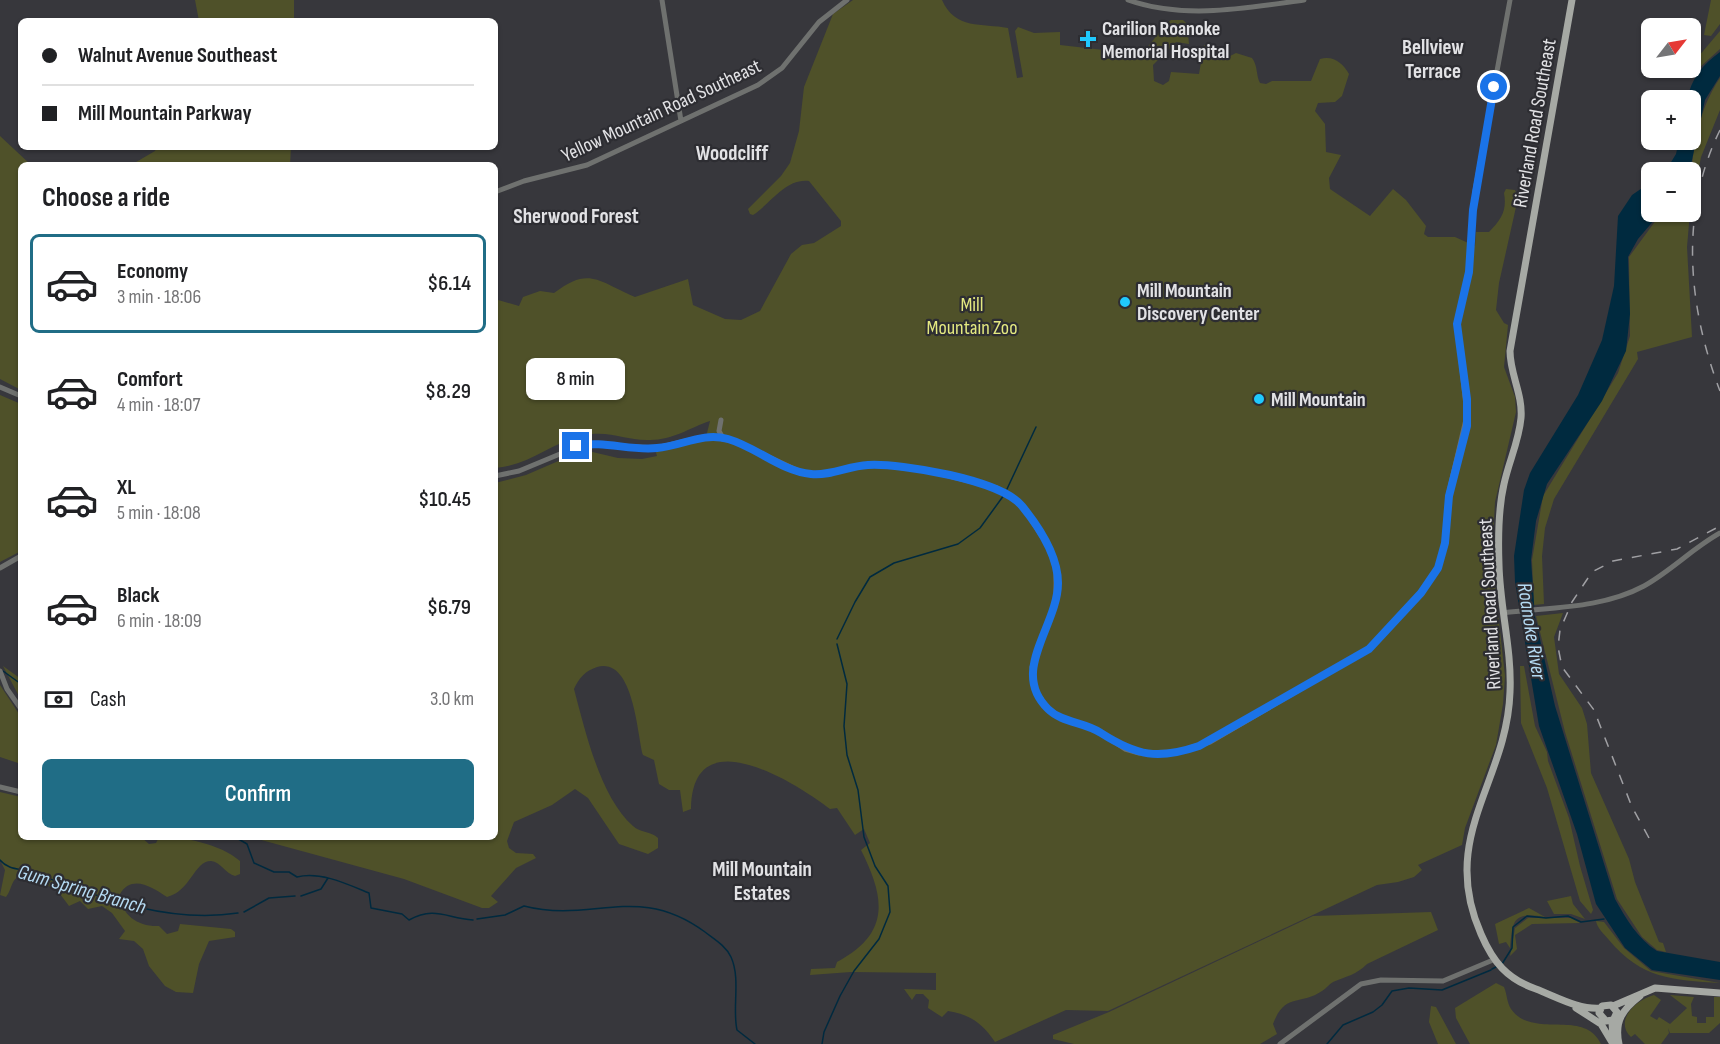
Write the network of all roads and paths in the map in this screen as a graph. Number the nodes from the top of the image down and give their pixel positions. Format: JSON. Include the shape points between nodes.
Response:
{"nodes":[{"id":1,"x":662,"y":0,"type":"edge"},
{"id":2,"x":847,"y":0,"type":"edge"},
{"id":3,"x":1128,"y":0,"type":"edge"},
{"id":4,"x":1304,"y":0,"type":"edge"},
{"id":5,"x":1510,"y":0,"type":"edge"},
{"id":6,"x":1572,"y":0,"type":"edge"},
{"id":7,"x":681,"y":121,"type":"junction"},
{"id":8,"x":498,"y":191,"type":"edge"},
{"id":9,"x":0,"y":387,"type":"edge"},
{"id":10,"x":18,"y":395,"type":"edge"},
{"id":11,"x":721,"y":420,"type":"dead end"},
{"id":12,"x":723,"y":438,"type":"junction"},
{"id":13,"x":498,"y":475,"type":"edge"},
{"id":14,"x":1720,"y":533,"type":"edge"},
{"id":15,"x":18,"y":558,"type":"edge"},
{"id":16,"x":0,"y":568,"type":"edge"},
{"id":17,"x":1507,"y":613,"type":"junction"},
{"id":18,"x":0,"y":671,"type":"edge"},
{"id":19,"x":18,"y":705,"type":"edge"},
{"id":20,"x":0,"y":787,"type":"edge"},
{"id":21,"x":18,"y":791,"type":"edge"},
{"id":22,"x":1493,"y":960,"type":"junction"},
{"id":23,"x":1651,"y":989,"type":"junction"},
{"id":24,"x":1720,"y":993,"type":"edge"},
{"id":25,"x":1561,"y":999,"type":"junction"},
{"id":26,"x":1581,"y":1006,"type":"junction"},
{"id":27,"x":1601,"y":1008,"type":"junction"},
{"id":28,"x":1615,"y":1009,"type":"junction"},
{"id":29,"x":1602,"y":1019,"type":"junction"},
{"id":30,"x":1613,"y":1020,"type":"junction"},
{"id":31,"x":1615,"y":1042,"type":"edge"},
{"id":32,"x":1280,"y":1044,"type":"edge"}],
"edges":[{"from":1,"to":7,"type":"street"},
{"from":2,"to":7,"type":"street","name":"Yellow Mountain Road Southeast","via":[[819,22],[775,74]]},
{"from":3,"to":4,"type":"street","via":[[1192,12]]},
{"from":5,"to":12,"type":"street","via":[[1475,191],[1469,272],[1457,332],[1467,426],[1449,496],[1443,554],[1421,593],[1369,649],[1220,736],[1190,749],[1159,754],[1131,751],[1095,729],[1056,716],[1042,703],[1034,686],[1032,667],[1056,602],[1056,569],[1040,532],[1011,495],[991,485],[898,467],[870,465],[828,474],[802,473]]},
{"from":6,"to":17,"type":"main road","name":"Riverland Road Southeast","via":[[1510,351],[1521,411],[1501,505],[1499,568]]},
{"from":7,"to":8,"type":"street","name":"Yellow Mountain Road Southeast","via":[[579,168]]},
{"from":9,"to":10,"type":"street"},
{"from":11,"to":12,"type":"street","via":[[719,431]]},
{"from":12,"to":13,"type":"street","via":[[705,437],[656,448],[584,444],[519,471]]},
{"from":14,"to":17,"type":"street","via":[[1662,575],[1630,592],[1606,601]]},
{"from":15,"to":16,"type":"street"},
{"from":17,"to":22,"type":"main road","name":"Riverland Road Southeast","via":[[1509,710],[1501,748],[1473,820],[1467,856],[1471,905]]},
{"from":18,"to":19,"type":"street"},
{"from":20,"to":21,"type":"street"},
{"from":22,"to":25,"type":"main road","name":"Riverland Road Southeast","via":[[1518,982]]},
{"from":22,"to":32,"type":"street","via":[[1443,981],[1381,980],[1361,984]]},
{"from":23,"to":24,"type":"main road"},
{"from":23,"to":28,"type":"main road","name":"Riverland Road Southeast"},
{"from":23,"to":31,"type":"main road","via":[[1624,1009]]},
{"from":25,"to":26,"type":"main road","name":"Riverland Road Southeast"},
{"from":25,"to":31,"type":"main road","via":[[1596,1019]]},
{"from":26,"to":27,"type":"main road","name":"Riverland Road Southeast"},
{"from":26,"to":29,"type":"main road","name":"Riverland Road Southeast"},
{"from":27,"to":28,"type":"main road","name":"Riverland Road Southeast","via":[[1608,1004]]},
{"from":27,"to":29,"type":"main road"},
{"from":28,"to":30,"type":"main road"},
{"from":29,"to":30,"type":"main road"},
{"from":29,"to":31,"type":"main road","name":"Riverland Road Southeast"},
{"from":30,"to":31,"type":"main road"}]}
